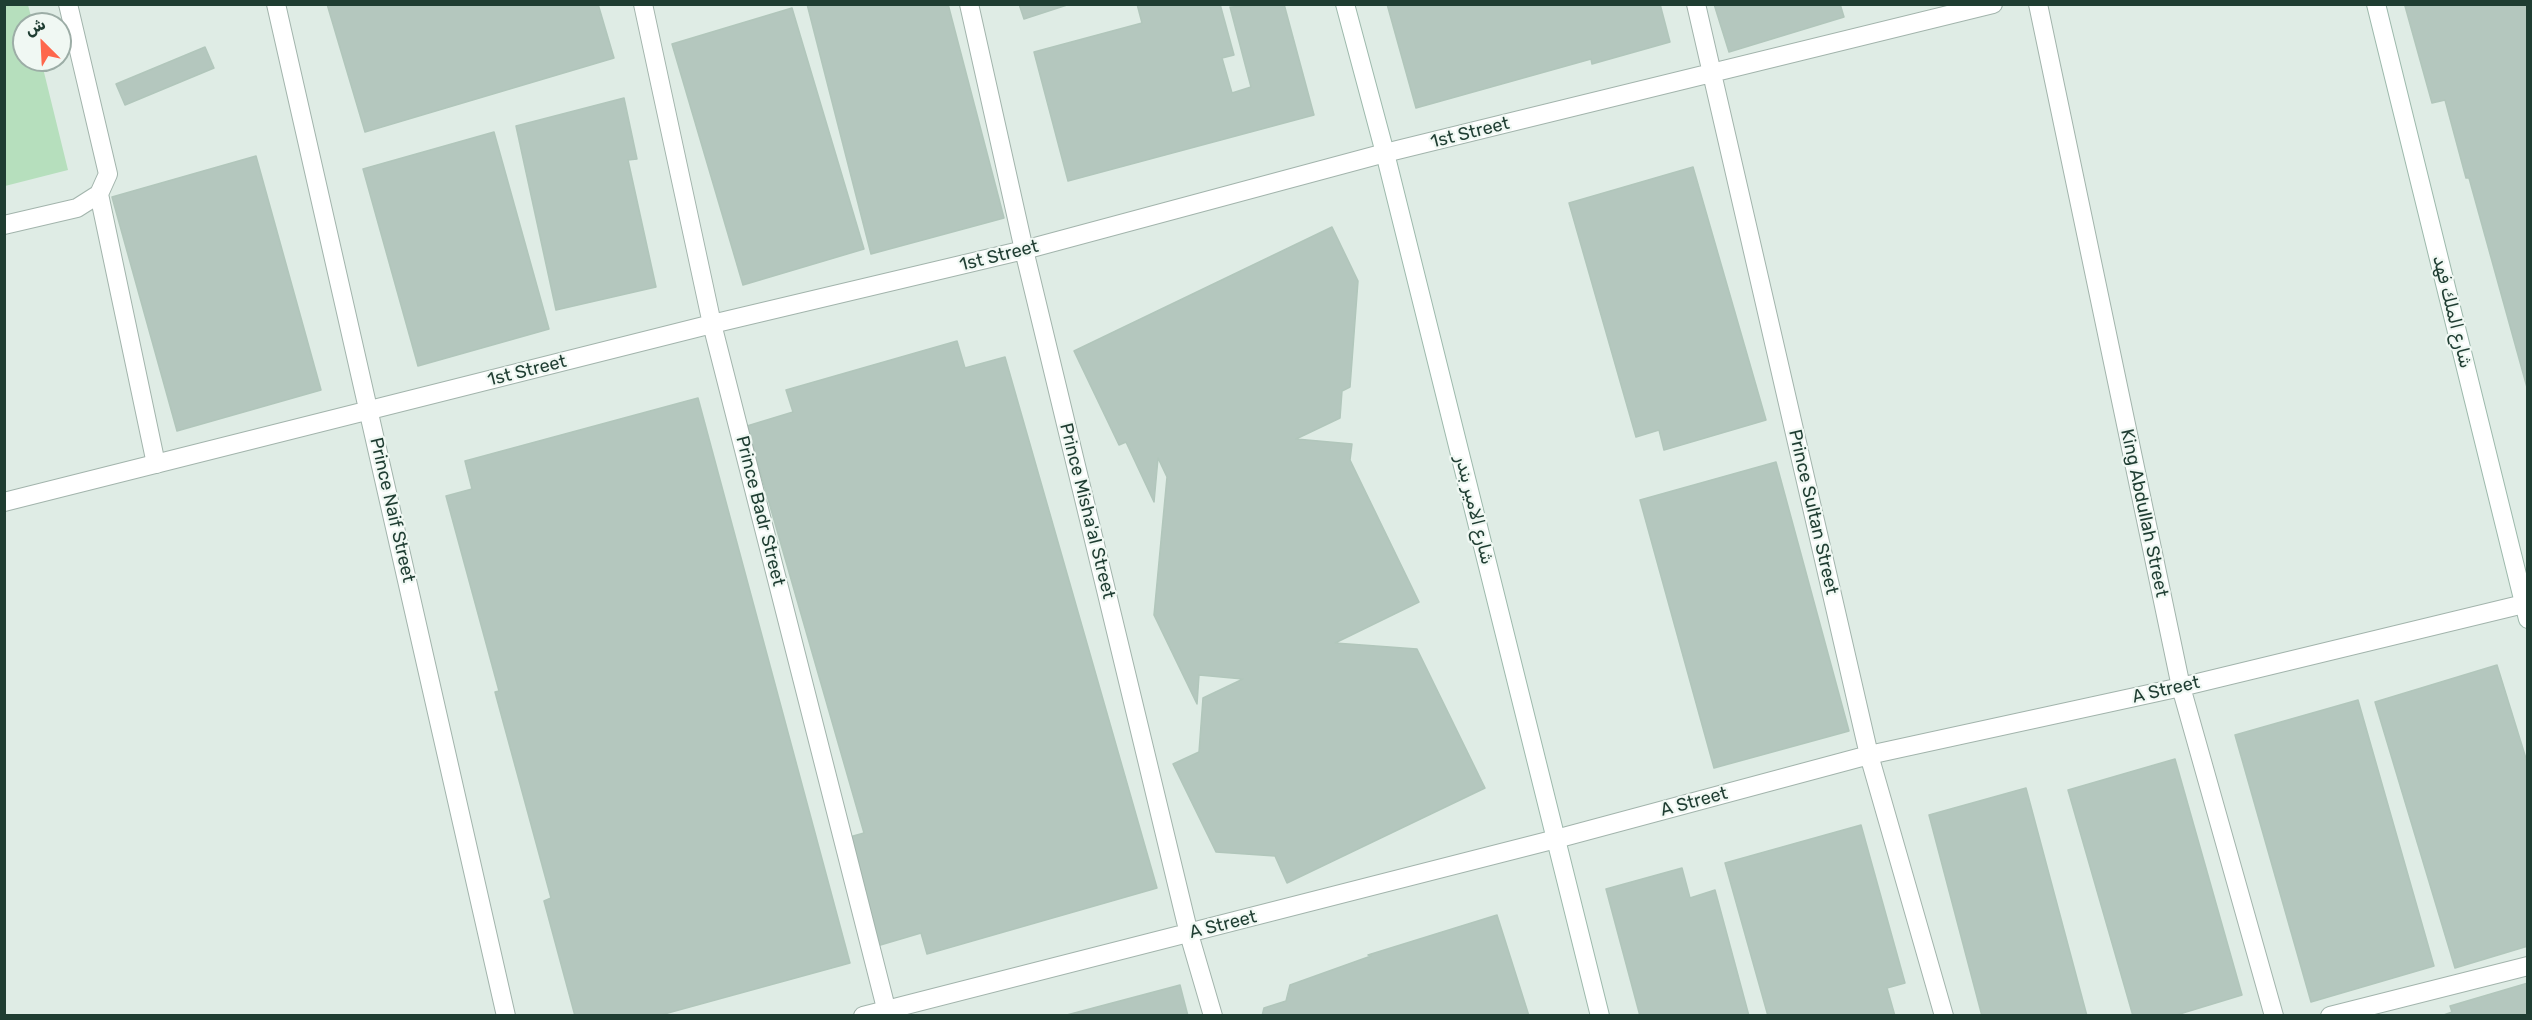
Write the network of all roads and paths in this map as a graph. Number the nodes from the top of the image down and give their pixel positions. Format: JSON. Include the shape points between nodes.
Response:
{"nodes":[{"id":1,"x":68,"y":4,"type":"edge"},
{"id":2,"x":276,"y":4,"type":"edge"},
{"id":3,"x":643,"y":4,"type":"edge"},
{"id":4,"x":969,"y":4,"type":"edge"},
{"id":5,"x":1345,"y":4,"type":"edge"},
{"id":6,"x":1696,"y":4,"type":"edge"},
{"id":7,"x":1993,"y":4,"type":"edge"},
{"id":8,"x":2038,"y":4,"type":"edge"},
{"id":9,"x":2376,"y":4,"type":"edge"},
{"id":10,"x":1713,"y":74,"type":"junction"},
{"id":11,"x":1384,"y":153,"type":"junction"},
{"id":12,"x":99,"y":194,"type":"junction"},
{"id":13,"x":4,"y":225,"type":"edge"},
{"id":14,"x":1024,"y":250,"type":"junction"},
{"id":15,"x":712,"y":324,"type":"junction"},
{"id":16,"x":370,"y":411,"type":"junction"},
{"id":17,"x":156,"y":464,"type":"junction"},
{"id":18,"x":4,"y":502,"type":"edge"},
{"id":19,"x":2526,"y":608,"type":"edge"},
{"id":20,"x":2181,"y":687,"type":"junction"},
{"id":21,"x":1869,"y":755,"type":"junction"},
{"id":22,"x":1556,"y":839,"type":"junction"},
{"id":23,"x":1189,"y":934,"type":"junction"},
{"id":24,"x":2528,"y":966,"type":"edge"},
{"id":25,"x":887,"y":1012,"type":"edge"},
{"id":26,"x":506,"y":1016,"type":"edge"},
{"id":27,"x":863,"y":1016,"type":"edge"},
{"id":28,"x":1213,"y":1016,"type":"edge"},
{"id":29,"x":1600,"y":1016,"type":"edge"},
{"id":30,"x":1944,"y":1016,"type":"edge"},
{"id":31,"x":2274,"y":1016,"type":"edge"},
{"id":32,"x":2330,"y":1016,"type":"edge"}],
"edges":[{"from":1,"to":12,"type":"street","via":[[108,174]]},
{"from":2,"to":16,"type":"street","name":"Prince Naif Street"},
{"from":3,"to":15,"type":"street","name":"Prince Badr Street"},
{"from":4,"to":14,"type":"street","name":"Prince Misha'al Street"},
{"from":5,"to":11,"type":"street","name":"شارع الامير بندر"},
{"from":6,"to":10,"type":"street","name":"Prince Sultan Street"},
{"from":7,"to":10,"type":"street","name":"1st Street"},
{"from":8,"to":20,"type":"street","name":"King Abdullah Street"},
{"from":9,"to":19,"type":"street","name":"شارع الملك فهد"},
{"from":10,"to":11,"type":"street","name":"1st Street"},
{"from":10,"to":21,"type":"street","name":"Prince Sultan Street"},
{"from":11,"to":14,"type":"street","name":"1st Street"},
{"from":11,"to":22,"type":"street","name":"شارع الامير بندر"},
{"from":12,"to":13,"type":"street","via":[[77,208]]},
{"from":12,"to":17,"type":"street"},
{"from":14,"to":15,"type":"street","name":"1st Street"},
{"from":14,"to":23,"type":"street","name":"Prince Misha'al Street"},
{"from":15,"to":16,"type":"street","name":"1st Street"},
{"from":15,"to":25,"type":"street","name":"Prince Badr Street"},
{"from":16,"to":17,"type":"street","name":"1st Street"},
{"from":16,"to":26,"type":"street","name":"Prince Naif Street"},
{"from":17,"to":18,"type":"street","name":"1st Street"},
{"from":19,"to":20,"type":"street","name":"A Street"},
{"from":20,"to":21,"type":"street","name":"A Street"},
{"from":20,"to":31,"type":"street","name":"King Abdullah Street"},
{"from":21,"to":22,"type":"street","name":"A Street"},
{"from":21,"to":30,"type":"street","name":"Prince Sultan Street"},
{"from":22,"to":23,"type":"street","name":"A Street"},
{"from":22,"to":29,"type":"street","name":"شارع الامير بندر"},
{"from":23,"to":25,"type":"street","name":"A Street"},
{"from":23,"to":28,"type":"street","name":"Prince Misha'al Street"},
{"from":24,"to":32,"type":"street"},
{"from":25,"to":27,"type":"street","name":"A Street"}]}
